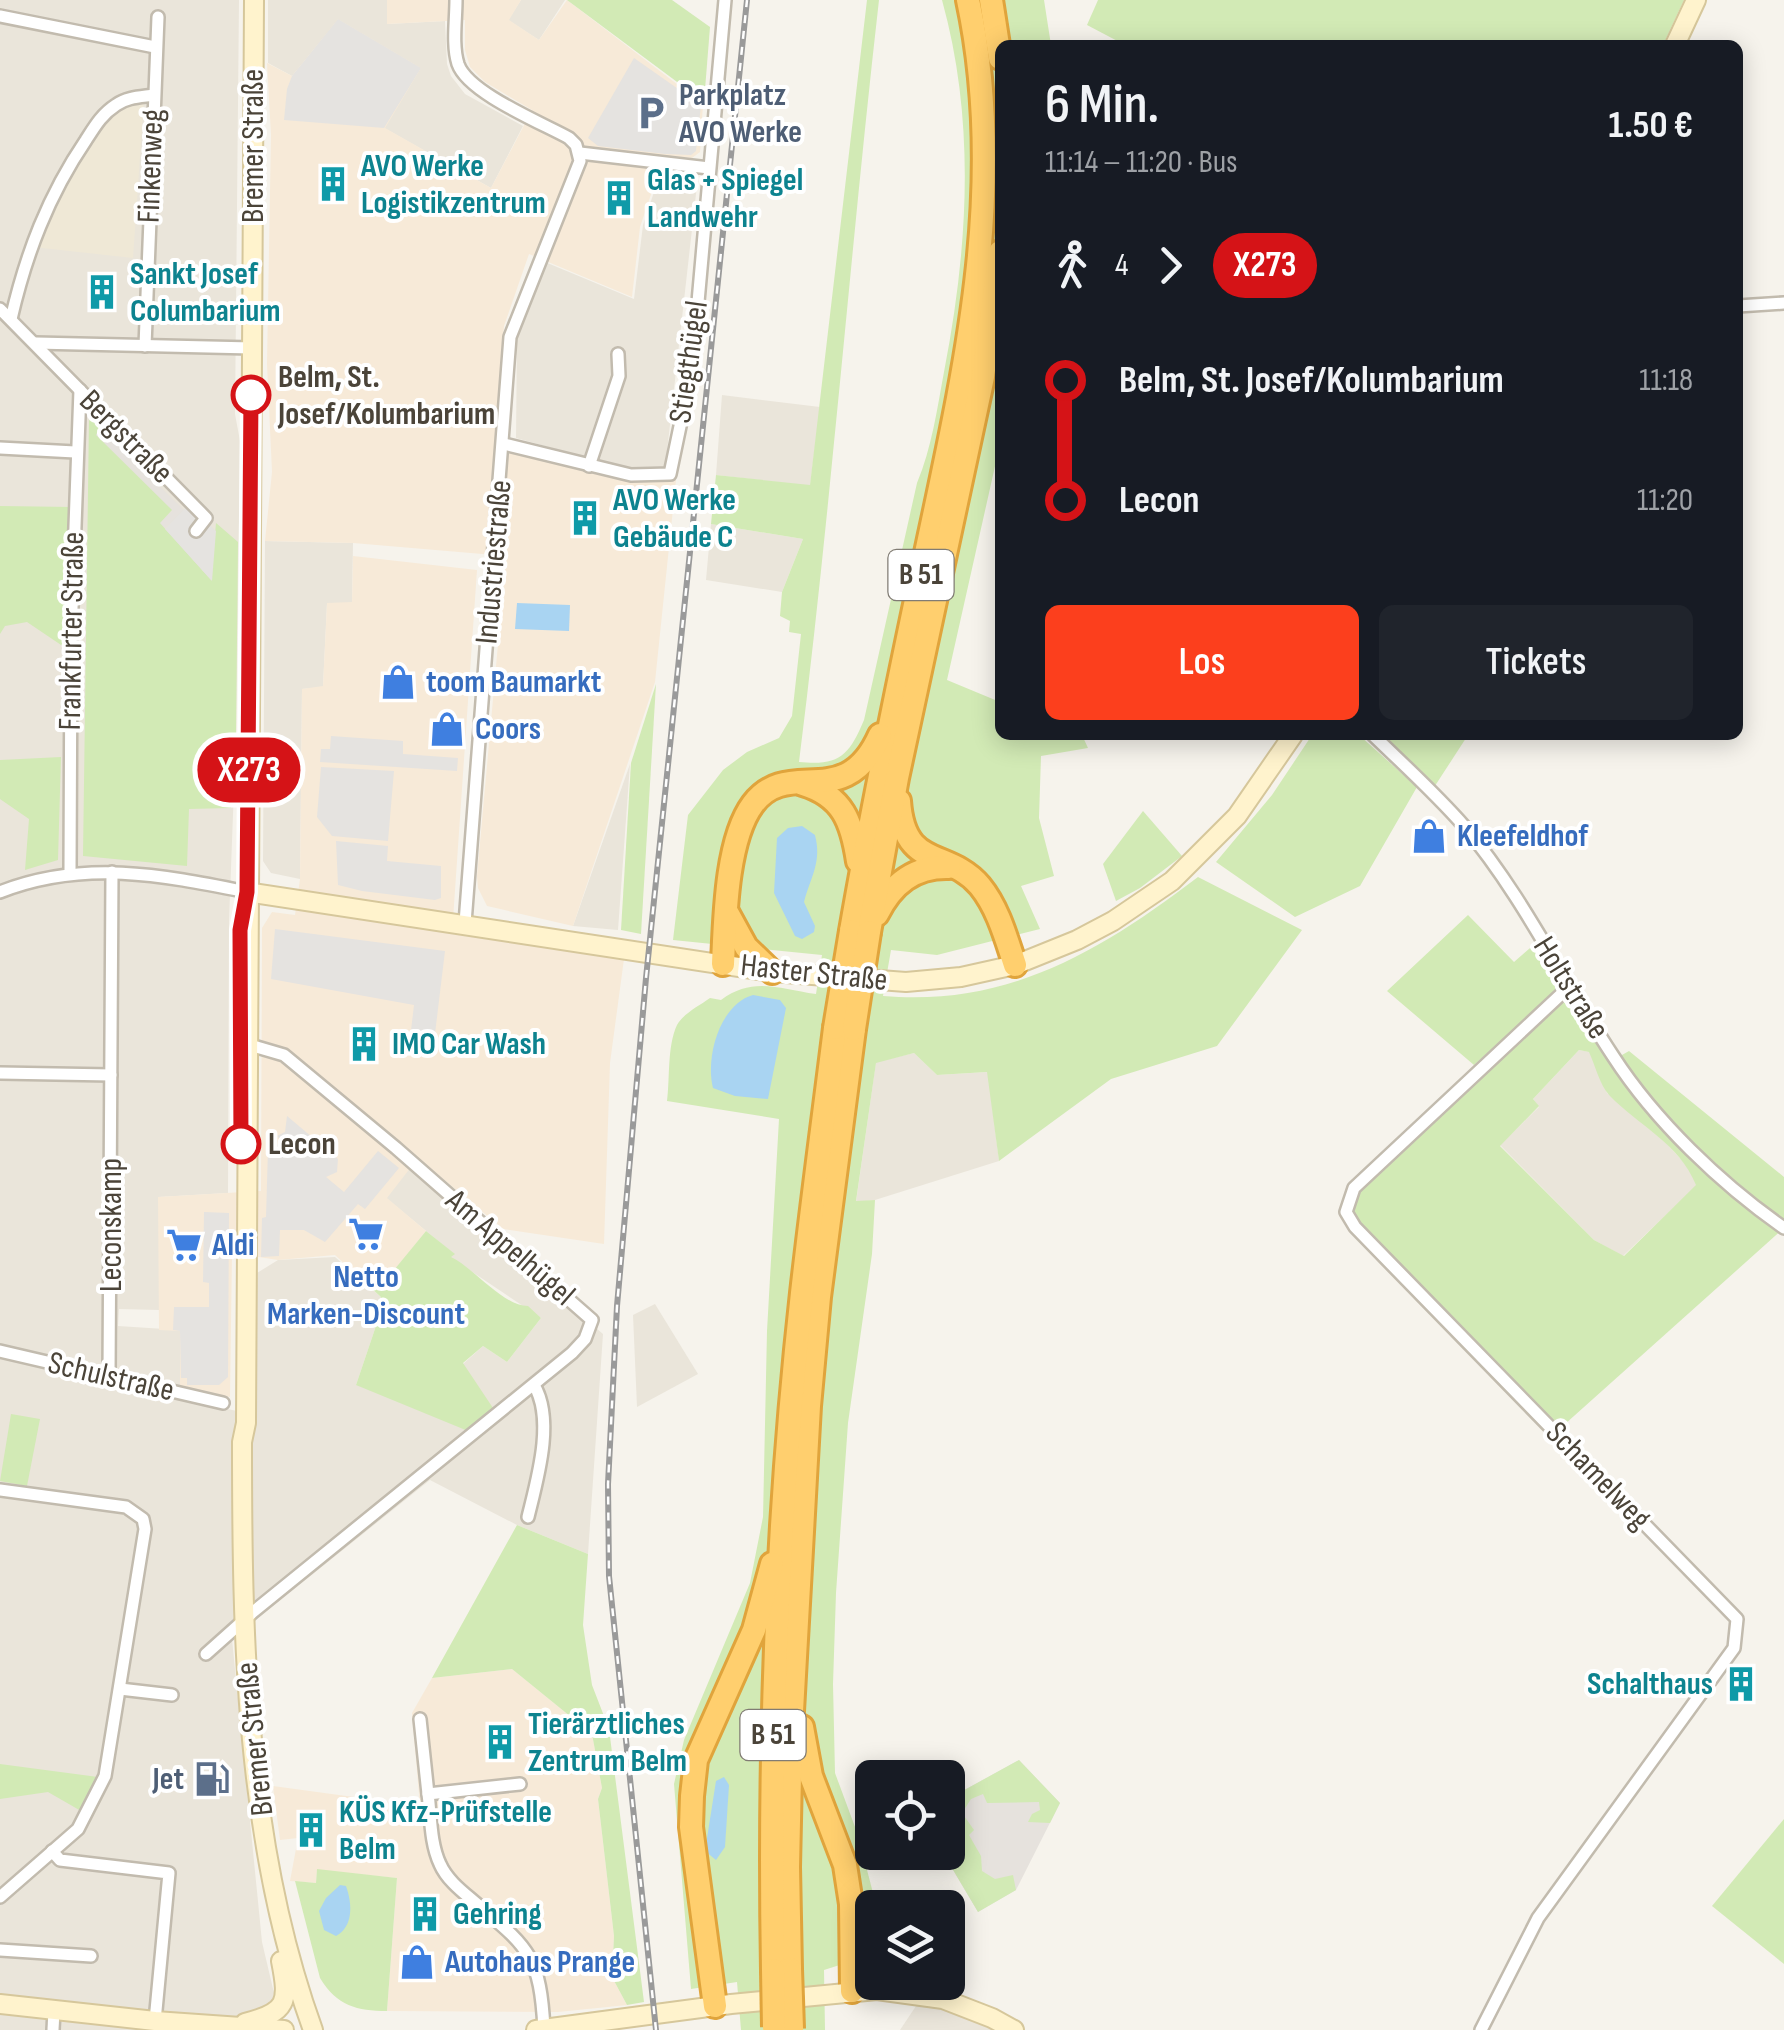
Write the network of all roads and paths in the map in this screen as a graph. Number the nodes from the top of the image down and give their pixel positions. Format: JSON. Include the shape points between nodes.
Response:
{"nodes":[{"id":1,"x":254,"y":0,"type":"edge"},
{"id":2,"x":456,"y":0,"type":"edge"},
{"id":3,"x":725,"y":0,"type":"edge"},
{"id":4,"x":968,"y":0,"type":"edge"},
{"id":5,"x":991,"y":0,"type":"edge"},
{"id":6,"x":1696,"y":0,"type":"edge"},
{"id":7,"x":0,"y":16,"type":"edge"},
{"id":8,"x":158,"y":17,"type":"dead end"},
{"id":9,"x":997,"y":40,"type":"edge"},
{"id":10,"x":1677,"y":40,"type":"edge"},
{"id":11,"x":156,"y":46,"type":"junction"},
{"id":12,"x":154,"y":95,"type":"junction"},
{"id":13,"x":580,"y":153,"type":"junction"},
{"id":14,"x":709,"y":168,"type":"junction"},
{"id":15,"x":995,"y":291,"type":"edge"},
{"id":16,"x":1784,"y":303,"type":"edge"},
{"id":17,"x":1743,"y":306,"type":"edge"},
{"id":18,"x":0,"y":309,"type":"edge"},
{"id":19,"x":11,"y":320,"type":"junction"},
{"id":20,"x":36,"y":343,"type":"junction"},
{"id":21,"x":145,"y":346,"type":"junction"},
{"id":22,"x":252,"y":348,"type":"junction"},
{"id":23,"x":618,"y":354,"type":"dead end"},
{"id":24,"x":80,"y":390,"type":"junction"},
{"id":25,"x":504,"y":444,"type":"junction"},
{"id":26,"x":0,"y":448,"type":"edge"},
{"id":27,"x":75,"y":452,"type":"junction"},
{"id":28,"x":589,"y":466,"type":"junction"},
{"id":29,"x":196,"y":531,"type":"dead end"},
{"id":30,"x":894,"y":704,"type":"junction"},
{"id":31,"x":1290,"y":740,"type":"edge"},
{"id":32,"x":1378,"y":740,"type":"edge"},
{"id":33,"x":897,"y":778,"type":"junction"},
{"id":34,"x":800,"y":782,"type":"junction"},
{"id":35,"x":953,"y":867,"type":"junction"},
{"id":36,"x":70,"y":872,"type":"junction"},
{"id":37,"x":112,"y":872,"type":"junction"},
{"id":38,"x":860,"y":877,"type":"junction"},
{"id":39,"x":0,"y":892,"type":"edge"},
{"id":40,"x":247,"y":892,"type":"junction"},
{"id":41,"x":728,"y":914,"type":"junction"},
{"id":42,"x":465,"y":923,"type":"junction"},
{"id":43,"x":860,"y":932,"type":"junction"},
{"id":44,"x":723,"y":964,"type":"junction"},
{"id":45,"x":1016,"y":965,"type":"junction"},
{"id":46,"x":772,"y":972,"type":"junction"},
{"id":47,"x":1571,"y":985,"type":"junction"},
{"id":48,"x":844,"y":1028,"type":"junction"},
{"id":49,"x":250,"y":1045,"type":"junction"},
{"id":50,"x":0,"y":1073,"type":"edge"},
{"id":51,"x":112,"y":1075,"type":"junction"},
{"id":52,"x":1784,"y":1228,"type":"edge"},
{"id":53,"x":0,"y":1351,"type":"edge"},
{"id":54,"x":109,"y":1376,"type":"junction"},
{"id":55,"x":534,"y":1386,"type":"junction"},
{"id":56,"x":222,"y":1403,"type":"dead end"},
{"id":57,"x":242,"y":1442,"type":"junction"},
{"id":58,"x":0,"y":1490,"type":"edge"},
{"id":59,"x":785,"y":1502,"type":"junction"},
{"id":60,"x":528,"y":1518,"type":"dead end"},
{"id":61,"x":243,"y":1621,"type":"junction"},
{"id":62,"x":206,"y":1654,"type":"dead end"},
{"id":63,"x":794,"y":1685,"type":"junction"},
{"id":64,"x":120,"y":1689,"type":"junction"},
{"id":65,"x":172,"y":1695,"type":"dead end"},
{"id":66,"x":420,"y":1719,"type":"dead end"},
{"id":67,"x":520,"y":1784,"type":"dead end"},
{"id":68,"x":428,"y":1794,"type":"junction"},
{"id":69,"x":52,"y":1851,"type":"junction"},
{"id":70,"x":0,"y":1896,"type":"edge"},
{"id":71,"x":282,"y":1925,"type":"junction"},
{"id":72,"x":0,"y":1950,"type":"edge"},
{"id":73,"x":92,"y":1956,"type":"dead end"},
{"id":74,"x":782,"y":1969,"type":"junction"},
{"id":75,"x":852,"y":1991,"type":"junction"},
{"id":76,"x":0,"y":2004,"type":"edge"},
{"id":77,"x":715,"y":2006,"type":"junction"},
{"id":78,"x":54,"y":2010,"type":"junction"},
{"id":79,"x":155,"y":2021,"type":"junction"},
{"id":80,"x":230,"y":2027,"type":"junction"},
{"id":81,"x":783,"y":2029,"type":"edge"},
{"id":82,"x":53,"y":2030,"type":"edge"},
{"id":83,"x":284,"y":2030,"type":"edge"},
{"id":84,"x":313,"y":2030,"type":"edge"},
{"id":85,"x":536,"y":2030,"type":"edge"},
{"id":86,"x":544,"y":2030,"type":"edge"},
{"id":87,"x":1014,"y":2030,"type":"edge"},
{"id":88,"x":1481,"y":2030,"type":"edge"}],
"edges":[{"from":1,"to":22,"type":"street","name":"Bremer Straße"},
{"from":2,"to":13,"type":"street","via":[[456,57],[463,74],[569,138]]},
{"from":3,"to":14,"type":"street","name":"Stiegthügel"},
{"from":4,"to":30,"type":"highway","number":"B 51","via":[[985,115],[986,191],[963,375]]},
{"from":5,"to":9,"type":"highway"},
{"from":6,"to":10,"type":"street"},
{"from":7,"to":11,"type":"street"},
{"from":8,"to":11,"type":"street","name":"Finkenweg"},
{"from":11,"to":12,"type":"street","name":"Finkenweg"},
{"from":12,"to":19,"type":"street","via":[[120,102],[103,114],[69,164],[40,220]]},
{"from":12,"to":21,"type":"street","name":"Finkenweg"},
{"from":13,"to":14,"type":"street"},
{"from":13,"to":25,"type":"street","name":"Industriestraße","via":[[510,336]]},
{"from":14,"to":28,"type":"street","name":"Stiegthügel","via":[[692,368],[670,474]]},
{"from":15,"to":33,"type":"highway","number":"B 51","via":[[984,376]]},
{"from":16,"to":17,"type":"street"},
{"from":18,"to":19,"type":"street","name":"Bergstraße"},
{"from":19,"to":20,"type":"street","name":"Bergstraße"},
{"from":20,"to":21,"type":"street","name":"Bergstraße"},
{"from":20,"to":24,"type":"street","name":"Bergstraße"},
{"from":21,"to":22,"type":"street","name":"Bergstraße"},
{"from":22,"to":40,"type":"street","name":"Bremer Straße"},
{"from":23,"to":28,"type":"street","name":"Stiegthügel","via":[[619,376]]},
{"from":24,"to":27,"type":"street","name":"Frankfurter Straße"},
{"from":24,"to":29,"type":"street","name":"Bergstraße","via":[[206,518]]},
{"from":25,"to":28,"type":"street","name":"Stiegthügel"},
{"from":25,"to":42,"type":"street","name":"Industriestraße"},
{"from":26,"to":27,"type":"street"},
{"from":27,"to":36,"type":"street","name":"Frankfurter Straße"},
{"from":30,"to":34,"type":"highway","via":[[868,758],[851,774]]},
{"from":30,"to":38,"type":"highway","number":"B 51"},
{"from":31,"to":45,"type":"street","name":"Haster Straße","via":[[1237,816],[1172,881],[1113,921]]},
{"from":32,"to":47,"type":"street","name":"Holtstraße","via":[[1465,828]]},
{"from":33,"to":35,"type":"highway","via":[[905,833],[913,845]]},
{"from":33,"to":43,"type":"highway","number":"B 51"},
{"from":34,"to":38,"type":"highway","via":[[845,811]]},
{"from":34,"to":41,"type":"highway","via":[[768,790],[742,821]]},
{"from":35,"to":43,"type":"highway","via":[[936,866],[902,880]]},
{"from":35,"to":45,"type":"highway","via":[[979,884],[994,906]]},
{"from":36,"to":37,"type":"street"},
{"from":36,"to":39,"type":"street"},
{"from":37,"to":40,"type":"street"},
{"from":37,"to":51,"type":"street","name":"Leconskamp"},
{"from":38,"to":43,"type":"highway","number":"B 51"},
{"from":40,"to":42,"type":"street","name":"Haster Straße"},
{"from":40,"to":49,"type":"street","name":"Bremer Straße"},
{"from":40,"to":57,"type":"street","name":"Bremer Straße","via":[[240,930]]},
{"from":41,"to":44,"type":"highway"},
{"from":41,"to":46,"type":"highway","via":[[746,947]]},
{"from":42,"to":44,"type":"street","name":"Haster Straße"},
{"from":43,"to":48,"type":"highway","number":"B 51","bridge":true},
{"from":44,"to":46,"type":"street","name":"Haster Straße"},
{"from":45,"to":46,"type":"street","name":"Haster Straße","via":[[906,982]]},
{"from":47,"to":52,"type":"street","name":"Holtstraße","via":[[1614,1059],[1672,1130]]},
{"from":47,"to":88,"type":"street","name":"Schamelweg","via":[[1354,1188],[1346,1212],[1737,1620],[1738,1635],[1538,1918]]},
{"from":48,"to":59,"type":"highway","number":"B 51","via":[[802,1295]]},
{"from":48,"to":63,"type":"highway","number":"B 51","via":[[811,1388]]},
{"from":49,"to":55,"type":"street","name":"Am Appelhügel","via":[[284,1055],[592,1320],[572,1354]]},
{"from":49,"to":57,"type":"street","name":"Bremer Straße"},
{"from":50,"to":51,"type":"street"},
{"from":51,"to":54,"type":"street","name":"Leconskamp"},
{"from":53,"to":54,"type":"street","name":"Schulstraße"},
{"from":54,"to":56,"type":"street","name":"Schulstraße"},
{"from":55,"to":60,"type":"street","via":[[542,1405],[542,1462]]},
{"from":55,"to":61,"type":"street","name":"Am Appelhügel"},
{"from":57,"to":61,"type":"street","name":"Bremer Straße"},
{"from":58,"to":64,"type":"street","via":[[126,1507],[144,1519]]},
{"from":59,"to":74,"type":"highway","number":"B 51","via":[[773,1727]]},
{"from":59,"to":77,"type":"highway","number":"B 51","via":[[754,1630],[708,1727],[694,1778],[691,1827]]},
{"from":61,"to":62,"type":"street","name":"Am Appelhügel"},
{"from":61,"to":71,"type":"street","name":"Bremer Straße","via":[[254,1751]]},
{"from":63,"to":74,"type":"highway","number":"B 51"},
{"from":63,"to":75,"type":"highway","number":"B 51","via":[[811,1776],[845,1865]]},
{"from":64,"to":65,"type":"street"},
{"from":64,"to":69,"type":"street","via":[[106,1776],[78,1829]]},
{"from":66,"to":68,"type":"street"},
{"from":67,"to":68,"type":"street"},
{"from":68,"to":86,"type":"street","via":[[440,1865],[526,1949],[536,1967]]},
{"from":69,"to":70,"type":"street"},
{"from":69,"to":79,"type":"street","via":[[60,1860],[170,1873]]},
{"from":71,"to":80,"type":"street","via":[[284,2003],[271,2016]]},
{"from":71,"to":84,"type":"street","name":"Bremer Straße"},
{"from":72,"to":73,"type":"street"},
{"from":74,"to":81,"type":"highway","number":"B 51","bridge":true},
{"from":75,"to":77,"type":"street"},
{"from":75,"to":87,"type":"street","via":[[944,1999]]},
{"from":76,"to":78,"type":"street"},
{"from":77,"to":86,"type":"street"},
{"from":78,"to":79,"type":"street"},
{"from":78,"to":82,"type":"street"},
{"from":79,"to":80,"type":"street"},
{"from":80,"to":83,"type":"street"},
{"from":85,"to":86,"type":"street"}]}
